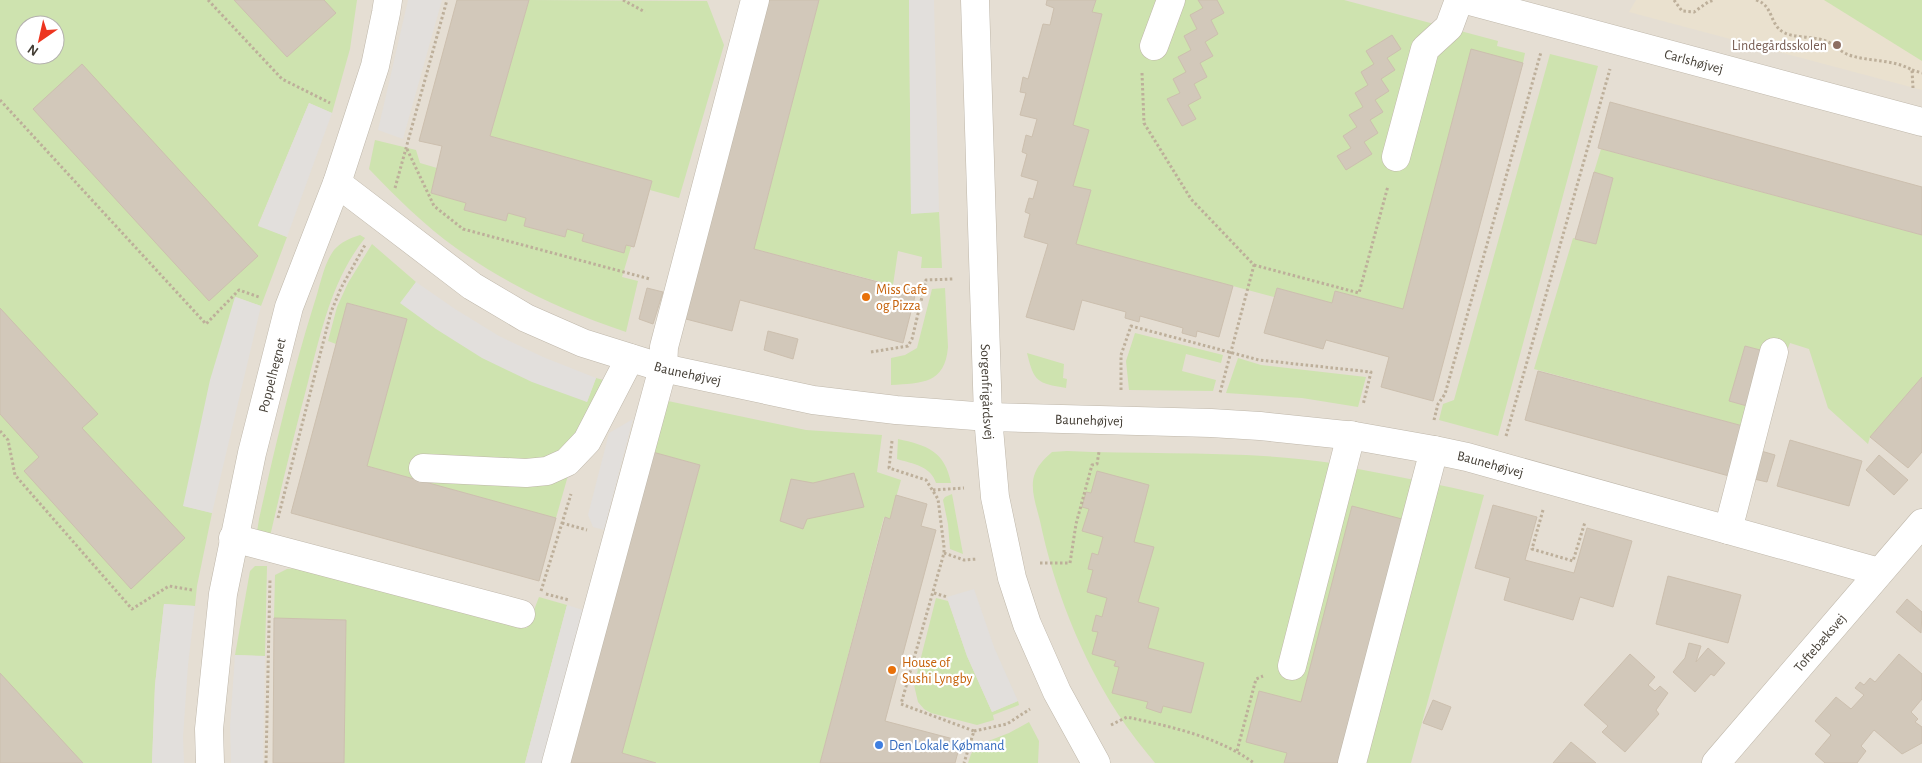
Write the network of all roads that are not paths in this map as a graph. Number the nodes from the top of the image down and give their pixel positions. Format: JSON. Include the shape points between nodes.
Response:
{"nodes":[{"id":1,"x":388,"y":0,"type":"edge"},
{"id":2,"x":754,"y":0,"type":"edge"},
{"id":3,"x":974,"y":0,"type":"edge"},
{"id":4,"x":1171,"y":0,"type":"edge"},
{"id":5,"x":1459,"y":0,"type":"edge"},
{"id":6,"x":1466,"y":0,"type":"edge"},
{"id":7,"x":1154,"y":46,"type":"road end"},
{"id":8,"x":1914,"y":120,"type":"edge"},
{"id":9,"x":1396,"y":157,"type":"road end"},
{"id":10,"x":337,"y":183,"type":"junction"},
{"id":11,"x":1774,"y":352,"type":"dead end"},
{"id":12,"x":630,"y":358,"type":"junction"},
{"id":13,"x":663,"y":368,"type":"junction"},
{"id":14,"x":988,"y":417,"type":"junction"},
{"id":15,"x":1353,"y":436,"type":"junction"},
{"id":16,"x":1434,"y":450,"type":"junction"},
{"id":17,"x":423,"y":468,"type":"dead end"},
{"id":18,"x":1922,"y":523,"type":"edge"},
{"id":19,"x":1728,"y":530,"type":"junction"},
{"id":20,"x":233,"y":538,"type":"junction"},
{"id":21,"x":1879,"y":572,"type":"junction"},
{"id":22,"x":522,"y":614,"type":"road end"},
{"id":23,"x":1292,"y":666,"type":"road end"},
{"id":24,"x":210,"y":763,"type":"edge"},
{"id":25,"x":556,"y":763,"type":"edge"},
{"id":26,"x":1096,"y":763,"type":"edge"},
{"id":27,"x":1352,"y":763,"type":"edge"},
{"id":28,"x":1716,"y":763,"type":"edge"}],
"edges":[{"from":1,"to":10,"type":"street","name":"Poppelhegnet","via":[[375,66]]},
{"from":2,"to":13,"type":"street","via":[[664,347]]},
{"from":3,"to":14,"type":"street","name":"Sorgenfrigårdsvej"},
{"from":4,"to":7,"type":"street"},
{"from":5,"to":9,"type":"street","via":[[1450,27],[1425,49]]},
{"from":6,"to":8,"type":"street","name":"Carlshøjvej"},
{"from":10,"to":12,"type":"street","name":"Baunehøjvej","via":[[472,286],[526,318]]},
{"from":10,"to":20,"type":"street","name":"Poppelhegnet","via":[[289,307]]},
{"from":11,"to":19,"type":"street"},
{"from":12,"to":13,"type":"street","name":"Baunehøjvej"},
{"from":12,"to":17,"type":"street","via":[[587,441],[567,462],[547,471],[526,473]]},
{"from":13,"to":14,"type":"street","name":"Baunehøjvej","via":[[812,400]]},
{"from":13,"to":25,"type":"street"},
{"from":14,"to":15,"type":"street","name":"Baunehøjvej","via":[[1212,423]]},
{"from":14,"to":26,"type":"street","name":"Sorgenfrigårdsvej","via":[[995,497],[1012,578],[1057,692]]},
{"from":15,"to":16,"type":"street","name":"Baunehøjvej"},
{"from":15,"to":23,"type":"street"},
{"from":16,"to":19,"type":"street","name":"Baunehøjvej"},
{"from":16,"to":27,"type":"street"},
{"from":18,"to":21,"type":"street","name":"Toftebæksvej"},
{"from":19,"to":21,"type":"street","name":"Baunehøjvej"},
{"from":20,"to":22,"type":"street"},
{"from":20,"to":24,"type":"street","name":"Poppelhegnet","via":[[222,594],[209,730]]},
{"from":21,"to":28,"type":"street","name":"Toftebæksvej"}]}
